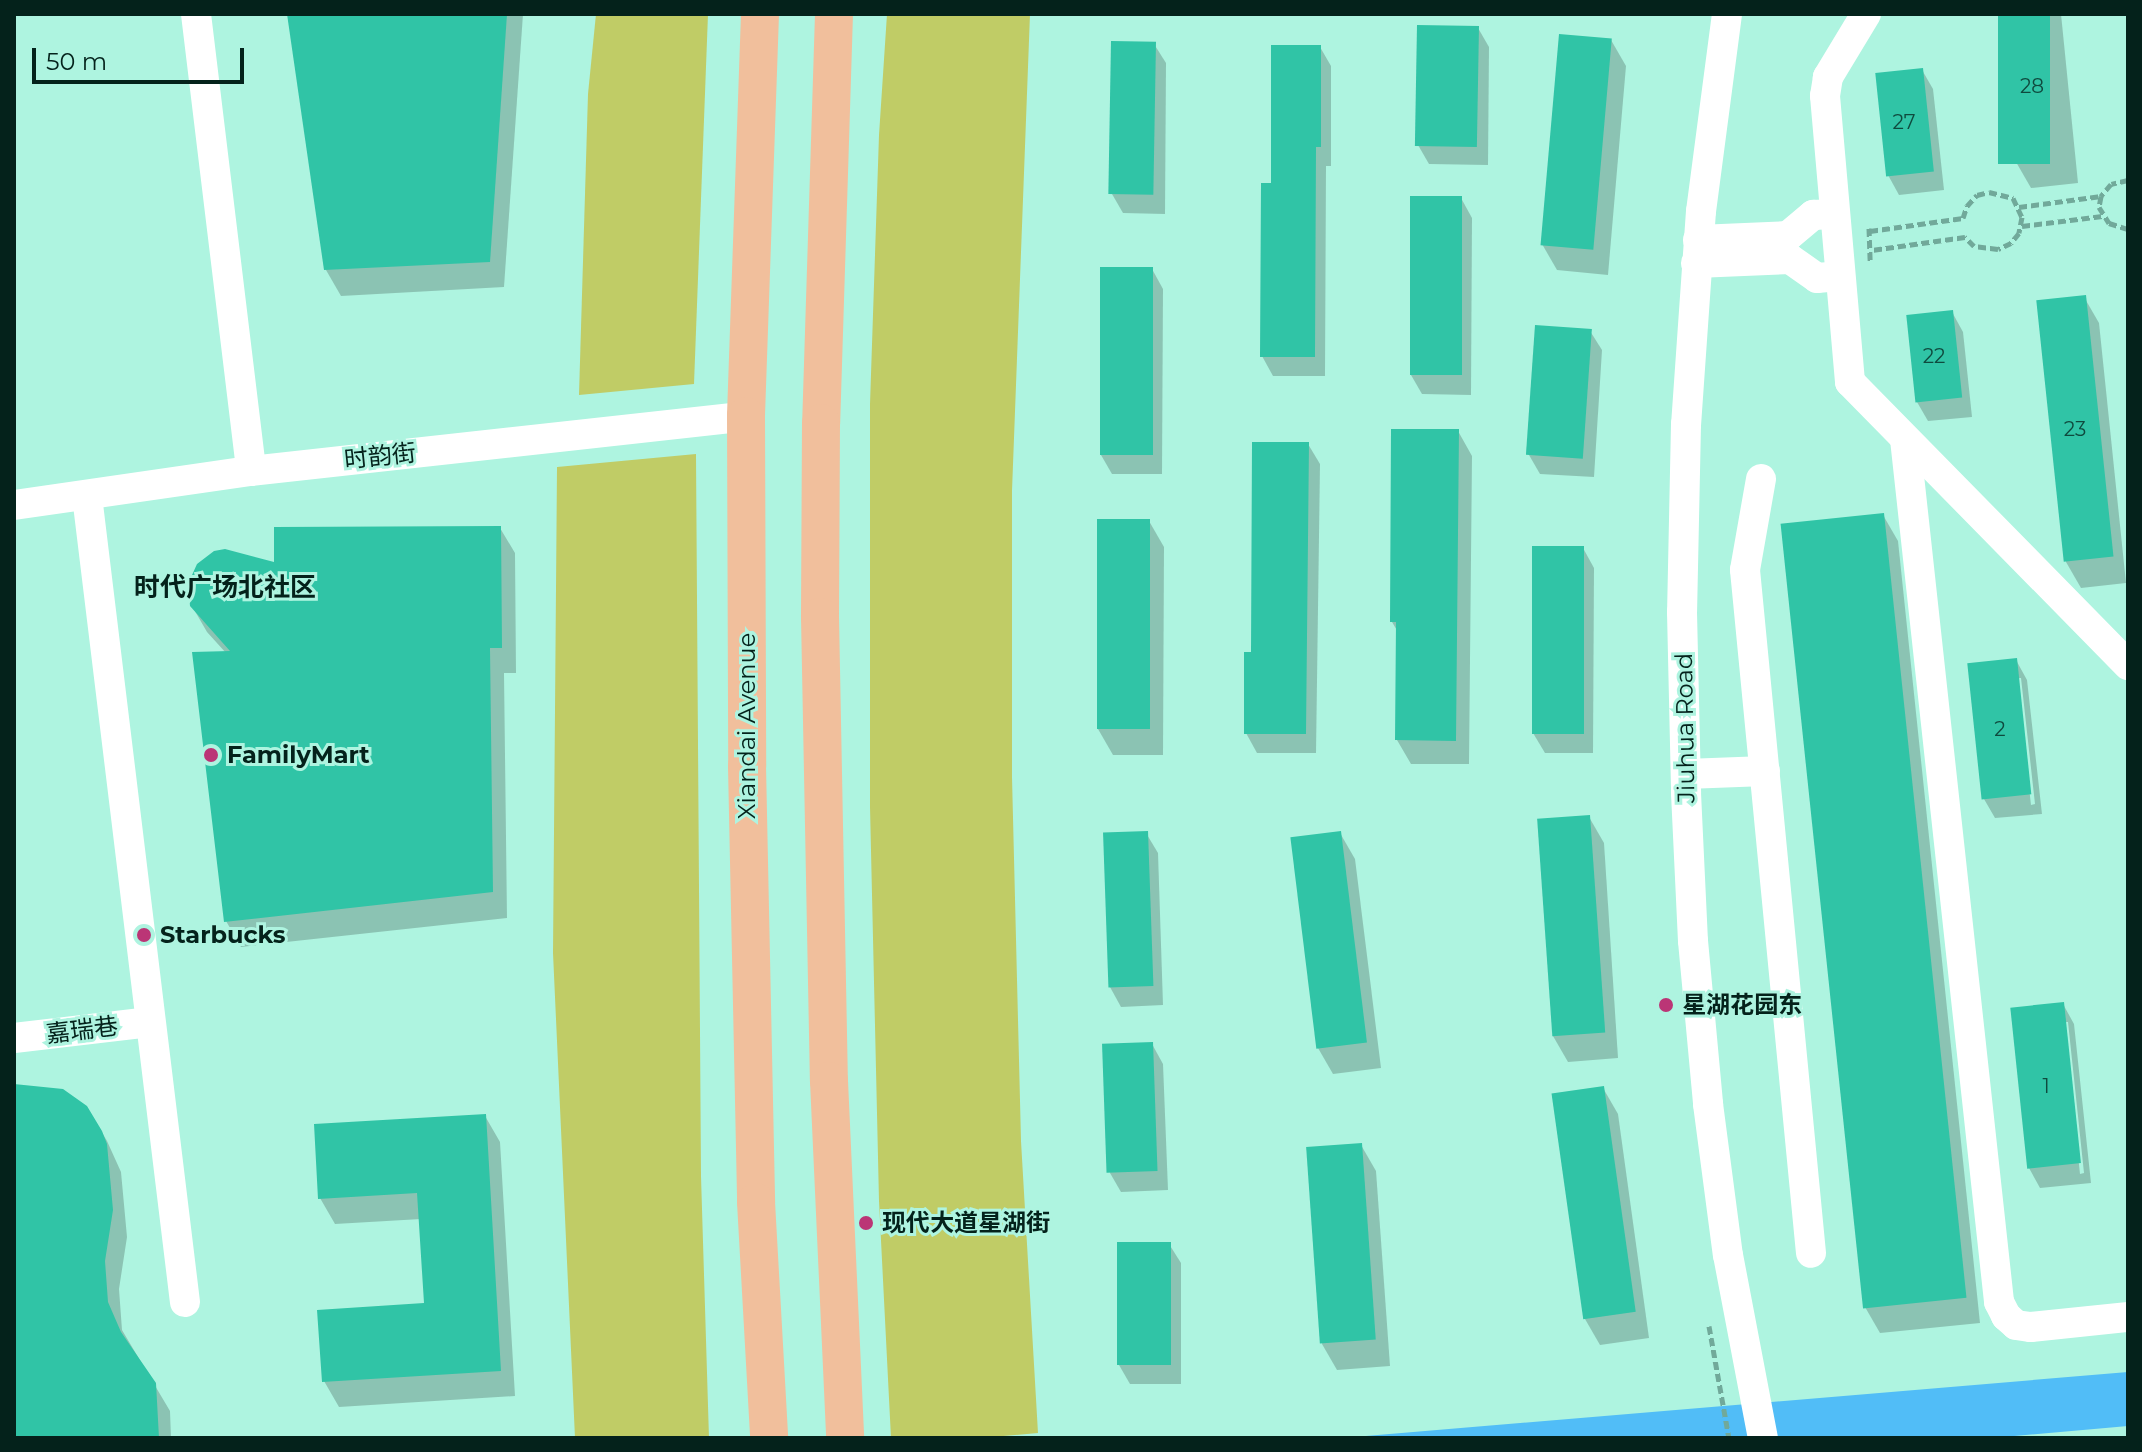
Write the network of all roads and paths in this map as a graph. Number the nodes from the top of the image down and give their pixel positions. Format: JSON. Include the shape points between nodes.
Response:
{"nodes":[{"id":1,"x":196,"y":14,"type":"edge"},
{"id":2,"x":760,"y":14,"type":"edge"},
{"id":3,"x":834,"y":14,"type":"edge"},
{"id":4,"x":1727,"y":14,"type":"edge"},
{"id":5,"x":1866,"y":14,"type":"edge"},
{"id":6,"x":2128,"y":180,"type":"edge"},
{"id":7,"x":2101,"y":196,"type":"junction"},
{"id":8,"x":2019,"y":207,"type":"junction"},
{"id":9,"x":1833,"y":214,"type":"junction"},
{"id":10,"x":2102,"y":216,"type":"junction"},
{"id":11,"x":2022,"y":226,"type":"junction"},
{"id":12,"x":2128,"y":229,"type":"edge"},
{"id":13,"x":1870,"y":231,"type":"dead end"},
{"id":14,"x":1872,"y":250,"type":"dead end"},
{"id":15,"x":1697,"y":252,"type":"junction"},
{"id":16,"x":1839,"y":276,"type":"junction"},
{"id":17,"x":746,"y":416,"type":"junction"},
{"id":18,"x":1905,"y":439,"type":"junction"},
{"id":19,"x":251,"y":471,"type":"junction"},
{"id":20,"x":1761,"y":479,"type":"dead end"},
{"id":21,"x":87,"y":496,"type":"junction"},
{"id":22,"x":14,"y":505,"type":"edge"},
{"id":23,"x":2128,"y":665,"type":"edge"},
{"id":24,"x":1765,"y":771,"type":"junction"},
{"id":25,"x":1686,"y":774,"type":"junction"},
{"id":26,"x":150,"y":1022,"type":"junction"},
{"id":27,"x":14,"y":1038,"type":"edge"},
{"id":28,"x":1811,"y":1253,"type":"dead end"},
{"id":29,"x":185,"y":1302,"type":"dead end"},
{"id":30,"x":2128,"y":1317,"type":"edge"},
{"id":31,"x":1724,"y":1406,"type":"dead end"},
{"id":32,"x":769,"y":1438,"type":"edge"},
{"id":33,"x":845,"y":1438,"type":"edge"},
{"id":34,"x":1729,"y":1438,"type":"edge"},
{"id":35,"x":1763,"y":1438,"type":"edge"}],
"edges":[{"from":1,"to":19,"type":"street"},
{"from":2,"to":17,"type":"main road","name":"Xiandai Avenue"},
{"from":3,"to":33,"type":"main road","via":[[820,647],[829,1065]]},
{"from":4,"to":15,"type":"street","name":"Jiuhua Road"},
{"from":5,"to":9,"type":"street","via":[[1825,87]]},
{"from":6,"to":7,"type":"path","via":[[2111,184]]},
{"from":7,"to":8,"type":"path"},
{"from":7,"to":10,"type":"path"},
{"from":8,"to":11,"type":"path"},
{"from":8,"to":13,"type":"path","via":[[2013,198],[1989,192],[1977,195],[1963,218]]},
{"from":9,"to":15,"type":"street","via":[[1813,215],[1788,236]]},
{"from":9,"to":16,"type":"street"},
{"from":10,"to":11,"type":"path"},
{"from":10,"to":12,"type":"path","via":[[2114,227]]},
{"from":11,"to":14,"type":"path","via":[[2011,243],[1998,249],[1974,246],[1965,237]]},
{"from":15,"to":16,"type":"street","via":[[1790,259],[1817,278]]},
{"from":15,"to":25,"type":"street","name":"Jiuhua Road","via":[[1685,439]]},
{"from":16,"to":18,"type":"street","via":[[1850,382]]},
{"from":17,"to":19,"type":"street","name":"时韵街"},
{"from":17,"to":32,"type":"main road","name":"Xiandai Avenue","via":[[756,1186]]},
{"from":18,"to":23,"type":"street"},
{"from":18,"to":30,"type":"street","via":[[1999,1302],[2016,1325],[2031,1327]]},
{"from":19,"to":21,"type":"street","name":"时韵街"},
{"from":20,"to":24,"type":"street","via":[[1745,570]]},
{"from":21,"to":22,"type":"street","name":"时韵街"},
{"from":21,"to":26,"type":"street"},
{"from":24,"to":25,"type":"street"},
{"from":24,"to":28,"type":"street"},
{"from":25,"to":35,"type":"street","name":"Jiuhua Road","via":[[1693,941],[1708,1104],[1728,1255]]},
{"from":26,"to":27,"type":"street","name":"嘉瑞巷"},
{"from":26,"to":29,"type":"street"},
{"from":31,"to":34,"type":"path"}]}
